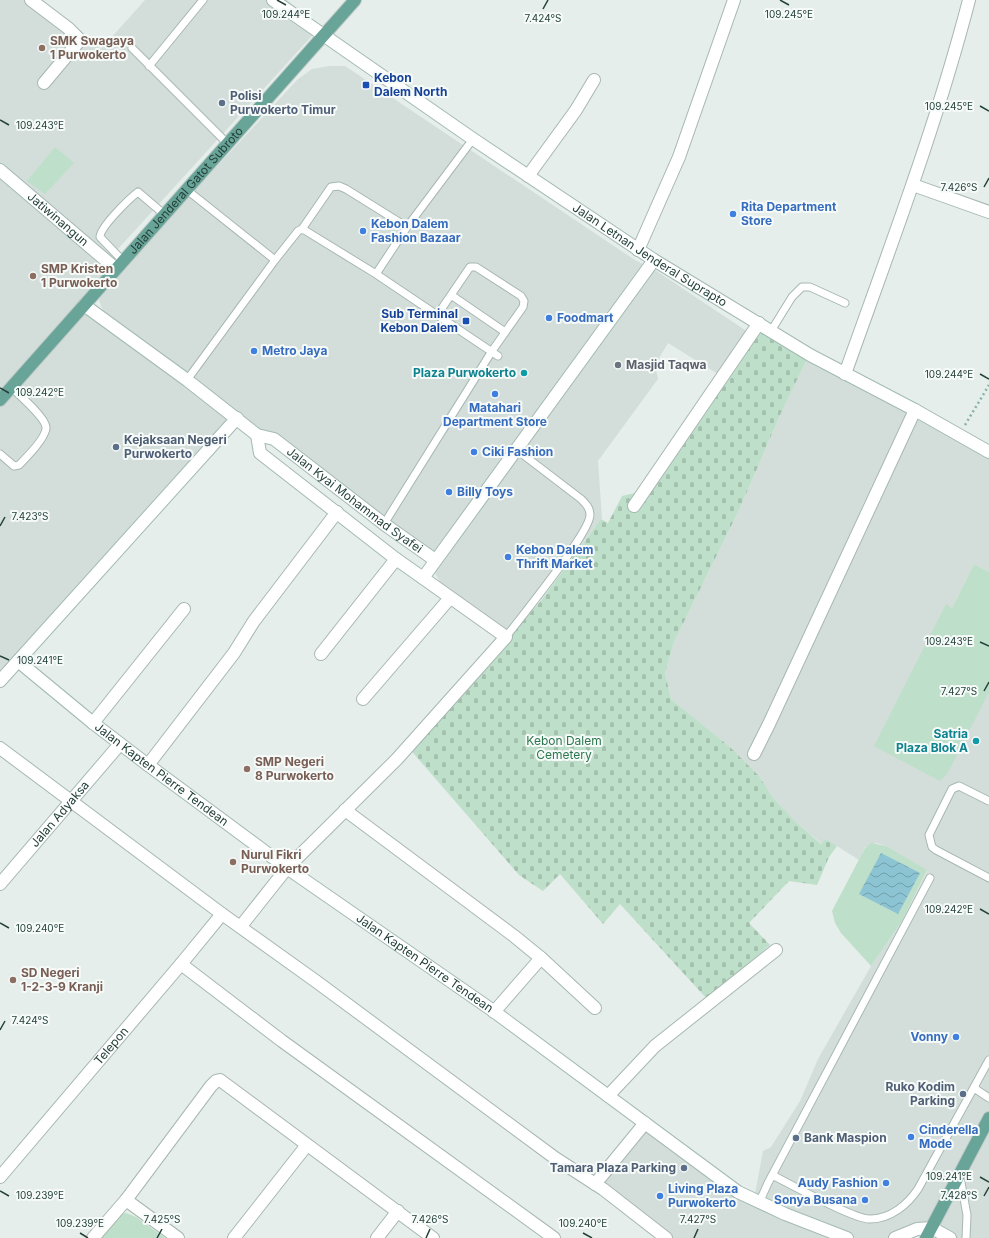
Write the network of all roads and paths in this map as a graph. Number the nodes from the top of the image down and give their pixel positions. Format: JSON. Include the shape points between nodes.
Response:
{"nodes":[{"id":1,"x":31,"y":0,"type":"edge"},
{"id":2,"x":203,"y":0,"type":"edge"},
{"id":3,"x":273,"y":0,"type":"edge"},
{"id":4,"x":355,"y":0,"type":"edge"},
{"id":5,"x":734,"y":0,"type":"edge"},
{"id":6,"x":969,"y":0,"type":"edge"},
{"id":7,"x":324,"y":36,"type":"junction"},
{"id":8,"x":132,"y":48,"type":"dead end"},
{"id":9,"x":149,"y":66,"type":"junction"},
{"id":10,"x":594,"y":80,"type":"dead end"},
{"id":11,"x":44,"y":84,"type":"dead end"},
{"id":12,"x":473,"y":139,"type":"junction"},
{"id":13,"x":228,"y":144,"type":"junction"},
{"id":14,"x":0,"y":170,"type":"edge"},
{"id":15,"x":528,"y":176,"type":"junction"},
{"id":16,"x":913,"y":185,"type":"junction"},
{"id":17,"x":187,"y":190,"type":"junction"},
{"id":18,"x":989,"y":212,"type":"edge"},
{"id":19,"x":165,"y":215,"type":"junction"},
{"id":20,"x":406,"y":227,"type":"junction"},
{"id":21,"x":302,"y":229,"type":"junction"},
{"id":22,"x":638,"y":250,"type":"junction"},
{"id":23,"x":275,"y":260,"type":"junction"},
{"id":24,"x":654,"y":260,"type":"junction"},
{"id":25,"x":120,"y":265,"type":"junction"},
{"id":26,"x":376,"y":274,"type":"junction"},
{"id":27,"x":451,"y":295,"type":"junction"},
{"id":28,"x":845,"y":303,"type":"dead end"},
{"id":29,"x":84,"y":305,"type":"junction"},
{"id":30,"x":438,"y":314,"type":"junction"},
{"id":31,"x":759,"y":323,"type":"junction"},
{"id":32,"x":771,"y":331,"type":"junction"},
{"id":33,"x":505,"y":332,"type":"junction"},
{"id":34,"x":495,"y":354,"type":"junction"},
{"id":35,"x":845,"y":374,"type":"junction"},
{"id":36,"x":187,"y":380,"type":"junction"},
{"id":37,"x":989,"y":385,"type":"edge"},
{"id":38,"x":11,"y":387,"type":"junction"},
{"id":39,"x":0,"y":400,"type":"edge"},
{"id":40,"x":915,"y":410,"type":"junction"},
{"id":41,"x":237,"y":418,"type":"junction"},
{"id":42,"x":257,"y":435,"type":"junction"},
{"id":43,"x":958,"y":435,"type":"junction"},
{"id":44,"x":517,"y":450,"type":"junction"},
{"id":45,"x":989,"y":452,"type":"edge"},
{"id":46,"x":0,"y":454,"type":"edge"},
{"id":47,"x":634,"y":506,"type":"dead end"},
{"id":48,"x":337,"y":512,"type":"junction"},
{"id":49,"x":384,"y":524,"type":"junction"},
{"id":50,"x":396,"y":559,"type":"junction"},
{"id":51,"x":435,"y":560,"type":"junction"},
{"id":52,"x":423,"y":578,"type":"junction"},
{"id":53,"x":450,"y":598,"type":"junction"},
{"id":54,"x":184,"y":609,"type":"dead end"},
{"id":55,"x":506,"y":637,"type":"junction"},
{"id":56,"x":321,"y":654,"type":"dead end"},
{"id":57,"x":18,"y":661,"type":"junction"},
{"id":58,"x":0,"y":681,"type":"edge"},
{"id":59,"x":363,"y":699,"type":"dead end"},
{"id":60,"x":93,"y":724,"type":"junction"},
{"id":61,"x":120,"y":744,"type":"junction"},
{"id":62,"x":0,"y":748,"type":"edge"},
{"id":63,"x":754,"y":754,"type":"dead end"},
{"id":64,"x":148,"y":765,"type":"junction"},
{"id":65,"x":71,"y":801,"type":"junction"},
{"id":66,"x":989,"y":801,"type":"edge"},
{"id":67,"x":345,"y":810,"type":"junction"},
{"id":68,"x":288,"y":868,"type":"junction"},
{"id":69,"x":930,"y":878,"type":"dead end"},
{"id":70,"x":989,"y":878,"type":"edge"},
{"id":71,"x":0,"y":884,"type":"edge"},
{"id":72,"x":222,"y":914,"type":"junction"},
{"id":73,"x":241,"y":926,"type":"junction"},
{"id":74,"x":776,"y":950,"type":"dead end"},
{"id":75,"x":541,"y":958,"type":"junction"},
{"id":76,"x":181,"y":964,"type":"junction"},
{"id":77,"x":595,"y":1008,"type":"dead end"},
{"id":78,"x":494,"y":1012,"type":"junction"},
{"id":79,"x":989,"y":1060,"type":"edge"},
{"id":80,"x":975,"y":1087,"type":"junction"},
{"id":81,"x":608,"y":1096,"type":"junction"},
{"id":82,"x":989,"y":1098,"type":"edge"},
{"id":83,"x":989,"y":1118,"type":"edge"},
{"id":84,"x":645,"y":1123,"type":"junction"},
{"id":85,"x":307,"y":1145,"type":"junction"},
{"id":86,"x":772,"y":1175,"type":"junction"},
{"id":87,"x":960,"y":1176,"type":"junction"},
{"id":88,"x":0,"y":1177,"type":"edge"},
{"id":89,"x":594,"y":1184,"type":"junction"},
{"id":90,"x":126,"y":1200,"type":"junction"},
{"id":91,"x":759,"y":1203,"type":"junction"},
{"id":92,"x":398,"y":1211,"type":"junction"},
{"id":93,"x":929,"y":1233,"type":"edge"},
{"id":94,"x":549,"y":1237,"type":"edge"},
{"id":95,"x":93,"y":1238,"type":"edge"},
{"id":96,"x":178,"y":1238,"type":"edge"},
{"id":97,"x":234,"y":1238,"type":"edge"},
{"id":98,"x":377,"y":1238,"type":"edge"},
{"id":99,"x":433,"y":1238,"type":"edge"},
{"id":100,"x":666,"y":1238,"type":"edge"},
{"id":101,"x":847,"y":1238,"type":"edge"},
{"id":102,"x":895,"y":1238,"type":"edge"},
{"id":103,"x":950,"y":1238,"type":"edge"},
{"id":104,"x":966,"y":1238,"type":"edge"}],
"edges":[{"from":1,"to":11,"type":"street","via":[[79,37],[79,42]]},
{"from":2,"to":9,"type":"lane"},
{"from":3,"to":7,"type":"street","name":"Jalan Letnan Jenderal Suprapto"},
{"from":4,"to":7,"type":"main road","name":"Jalan Jenderal Gatot Subroto"},
{"from":5,"to":22,"type":"street","via":[[679,157]]},
{"from":6,"to":16,"type":"street"},
{"from":7,"to":12,"type":"street","name":"Jalan Letnan Jenderal Suprapto"},
{"from":7,"to":13,"type":"main road","name":"Jalan Jenderal Gatot Subroto"},
{"from":8,"to":9,"type":"lane"},
{"from":9,"to":13,"type":"lane"},
{"from":10,"to":15,"type":"street","via":[[576,110]]},
{"from":12,"to":15,"type":"street","name":"Jalan Letnan Jenderal Suprapto"},
{"from":12,"to":20,"type":"lane"},
{"from":13,"to":17,"type":"main road","name":"Jalan Jenderal Gatot Subroto"},
{"from":14,"to":25,"type":"street","name":"Jatiwinangun"},
{"from":15,"to":22,"type":"street","name":"Jalan Letnan Jenderal Suprapto"},
{"from":16,"to":18,"type":"street"},
{"from":16,"to":35,"type":"street"},
{"from":17,"to":19,"type":"main road","name":"Jalan Jenderal Gatot Subroto"},
{"from":17,"to":23,"type":"lane"},
{"from":19,"to":25,"type":"main road","name":"Jalan Jenderal Gatot Subroto"},
{"from":19,"to":25,"type":"lane","via":[[138,192],[120,210],[101,232],[100,237]]},
{"from":20,"to":21,"type":"lane","via":[[346,189],[335,186]]},
{"from":20,"to":26,"type":"lane"},
{"from":21,"to":23,"type":"lane","via":[[292,237]]},
{"from":21,"to":26,"type":"lane"},
{"from":22,"to":24,"type":"street","name":"Jalan Letnan Jenderal Suprapto"},
{"from":23,"to":36,"type":"lane"},
{"from":24,"to":31,"type":"street","name":"Jalan Letnan Jenderal Suprapto"},
{"from":24,"to":44,"type":"street","name":"Jalan Kyai Mohammad Syafei","via":[[552,392]]},
{"from":25,"to":29,"type":"main road","name":"Jalan Jenderal Gatot Subroto"},
{"from":26,"to":30,"type":"lane"},
{"from":27,"to":30,"type":"lane"},
{"from":27,"to":33,"type":"lane"},
{"from":27,"to":33,"type":"lane","via":[[470,267],[473,267],[521,296],[524,301],[523,307]]},
{"from":28,"to":32,"type":"lane","via":[[810,287],[802,287],[792,297]]},
{"from":29,"to":36,"type":"street","name":"Jalan Kyai Mohammad Syafei"},
{"from":29,"to":38,"type":"main road","name":"Jalan Jenderal Gatot Subroto"},
{"from":30,"to":34,"type":"lane"},
{"from":31,"to":32,"type":"street","name":"Jalan Letnan Jenderal Suprapto"},
{"from":31,"to":47,"type":"street"},
{"from":32,"to":35,"type":"street","name":"Jalan Letnan Jenderal Suprapto"},
{"from":33,"to":34,"type":"lane"},
{"from":34,"to":49,"type":"lane"},
{"from":35,"to":40,"type":"street","name":"Jalan Letnan Jenderal Suprapto"},
{"from":36,"to":41,"type":"street","name":"Jalan Kyai Mohammad Syafei"},
{"from":37,"to":43,"type":"path"},
{"from":38,"to":39,"type":"main road","name":"Jalan Jenderal Gatot Subroto"},
{"from":38,"to":46,"type":"lane","via":[[42,419],[46,427],[44,435],[19,465],[14,466]]},
{"from":40,"to":43,"type":"street","name":"Jalan Letnan Jenderal Suprapto"},
{"from":40,"to":63,"type":"street"},
{"from":41,"to":42,"type":"street","name":"Jalan Kyai Mohammad Syafei"},
{"from":41,"to":57,"type":"street"},
{"from":42,"to":48,"type":"street","via":[[260,453]]},
{"from":42,"to":49,"type":"street","name":"Jalan Kyai Mohammad Syafei","via":[[274,439]]},
{"from":43,"to":45,"type":"street","name":"Jalan Letnan Jenderal Suprapto"},
{"from":44,"to":51,"type":"street","name":"Jalan Kyai Mohammad Syafei"},
{"from":44,"to":55,"type":"lane","via":[[581,499],[588,506],[590,515],[579,540]]},
{"from":48,"to":50,"type":"street"},
{"from":48,"to":64,"type":"street"},
{"from":49,"to":51,"type":"street","name":"Jalan Kyai Mohammad Syafei"},
{"from":50,"to":52,"type":"street"},
{"from":50,"to":56,"type":"street"},
{"from":51,"to":52,"type":"street"},
{"from":52,"to":53,"type":"street"},
{"from":53,"to":55,"type":"street"},
{"from":53,"to":59,"type":"street"},
{"from":54,"to":60,"type":"street"},
{"from":55,"to":67,"type":"street","via":[[397,759]]},
{"from":57,"to":58,"type":"street"},
{"from":57,"to":60,"type":"street","name":"Jalan Kapten Pierre Tendean"},
{"from":60,"to":61,"type":"street","name":"Jalan Kapten Pierre Tendean"},
{"from":61,"to":64,"type":"street","name":"Jalan Kapten Pierre Tendean"},
{"from":61,"to":65,"type":"street","name":"Jalan Adyaksa"},
{"from":62,"to":65,"type":"street"},
{"from":64,"to":68,"type":"street","name":"Jalan Kapten Pierre Tendean"},
{"from":65,"to":71,"type":"street","name":"Jalan Adyaksa"},
{"from":65,"to":72,"type":"street"},
{"from":66,"to":70,"type":"lane","via":[[956,786],[952,789],[929,835],[932,847],[936,850]]},
{"from":67,"to":68,"type":"street"},
{"from":67,"to":75,"type":"street"},
{"from":68,"to":73,"type":"street"},
{"from":68,"to":78,"type":"street","name":"Jalan Kapten Pierre Tendean"},
{"from":69,"to":86,"type":"lane"},
{"from":72,"to":73,"type":"street"},
{"from":72,"to":76,"type":"street","name":"Telepon"},
{"from":73,"to":89,"type":"street","via":[[555,1158]]},
{"from":74,"to":81,"type":"street","via":[[656,1046]]},
{"from":75,"to":77,"type":"street"},
{"from":75,"to":78,"type":"street"},
{"from":76,"to":88,"type":"street","name":"Telepon"},
{"from":76,"to":94,"type":"street"},
{"from":78,"to":81,"type":"street","name":"Jalan Kapten Pierre Tendean"},
{"from":79,"to":80,"type":"lane"},
{"from":80,"to":82,"type":"lane"},
{"from":80,"to":86,"type":"lane","via":[[909,1203],[890,1214],[870,1220],[851,1214]]},
{"from":81,"to":84,"type":"street","name":"Jalan Kapten Pierre Tendean"},
{"from":83,"to":87,"type":"main road"},
{"from":84,"to":89,"type":"street"},
{"from":84,"to":91,"type":"street","name":"Jalan Kapten Pierre Tendean","via":[[738,1192]]},
{"from":85,"to":90,"type":"street","via":[[225,1082],[216,1081]]},
{"from":85,"to":92,"type":"street"},
{"from":85,"to":97,"type":"street"},
{"from":86,"to":91,"type":"lane"},
{"from":87,"to":93,"type":"main road"},
{"from":87,"to":104,"type":"lane","via":[[967,1215]]},
{"from":89,"to":100,"type":"street"},
{"from":90,"to":95,"type":"street"},
{"from":90,"to":96,"type":"street"},
{"from":91,"to":101,"type":"street","name":"Jalan Kapten Pierre Tendean"},
{"from":92,"to":98,"type":"street"},
{"from":92,"to":99,"type":"street"},
{"from":93,"to":102,"type":"street","via":[[917,1229]]},
{"from":93,"to":103,"type":"street"}]}
